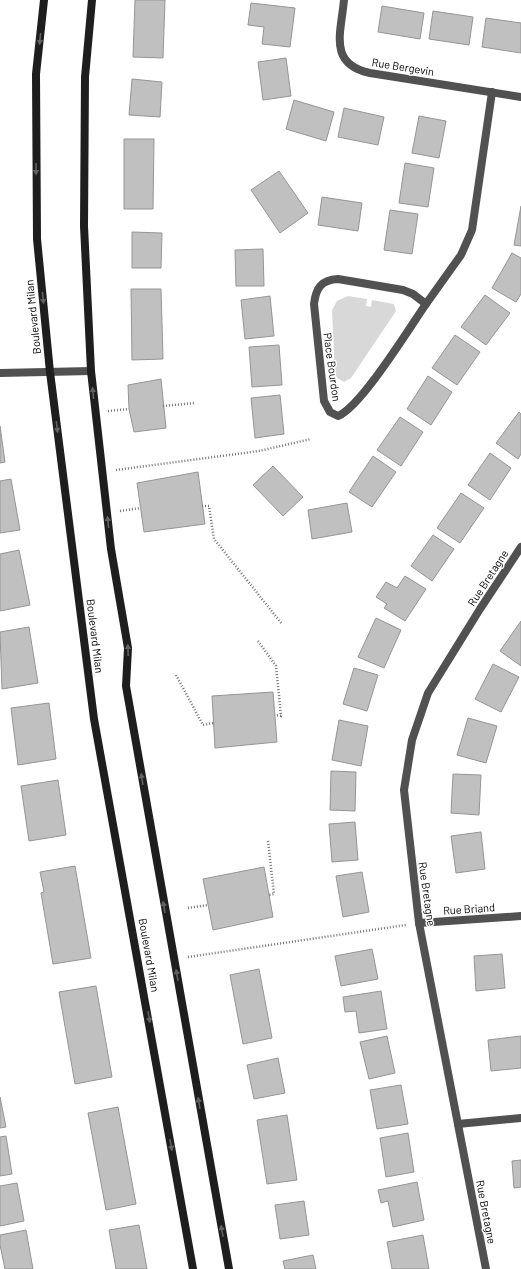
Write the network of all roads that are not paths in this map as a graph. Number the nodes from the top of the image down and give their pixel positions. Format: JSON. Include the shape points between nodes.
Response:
{"nodes":[{"id":1,"x":44,"y":0,"type":"edge"},
{"id":2,"x":92,"y":0,"type":"edge"},
{"id":3,"x":344,"y":0,"type":"edge"},
{"id":4,"x":492,"y":92,"type":"junction"},
{"id":5,"x":521,"y":97,"type":"edge"},
{"id":6,"x":426,"y":304,"type":"junction"},
{"id":7,"x":91,"y":371,"type":"junction"},
{"id":8,"x":50,"y":372,"type":"junction"},
{"id":9,"x":0,"y":373,"type":"edge"},
{"id":10,"x":521,"y":547,"type":"edge"},
{"id":11,"x":521,"y":916,"type":"edge"},
{"id":12,"x":419,"y":923,"type":"junction"},
{"id":13,"x":521,"y":1118,"type":"edge"},
{"id":14,"x":458,"y":1124,"type":"junction"},
{"id":15,"x":194,"y":1269,"type":"edge"},
{"id":16,"x":229,"y":1269,"type":"edge"},
{"id":17,"x":486,"y":1269,"type":"edge"}],
"edges":[{"from":1,"to":8,"type":"main road","name":"Boulevard Milan","one_way":true,"via":[[36,74],[37,239]]},
{"from":2,"to":7,"type":"main road","via":[[85,77],[84,218]]},
{"from":3,"to":4,"type":"street","name":"Rue Bergevin","via":[[341,52],[345,61],[354,68],[370,73]]},
{"from":4,"to":5,"type":"street","name":"Rue Bergevin"},
{"from":4,"to":6,"type":"street","name":"Place Bourdon","via":[[472,230],[461,255]]},
{"from":6,"to":6,"type":"street","name":"Place Bourdon","via":[[403,290],[338,280],[321,284],[315,298],[315,318],[324,401],[330,412],[338,416],[356,402]]},
{"from":7,"to":8,"type":"street"},
{"from":16,"to":7,"type":"main road","one_way":true,"via":[[126,686],[128,648],[111,550]]},
{"from":8,"to":9,"type":"street"},
{"from":8,"to":15,"type":"main road","name":"Boulevard Milan","one_way":true,"via":[[94,719]]},
{"from":10,"to":12,"type":"street","name":"Rue Bretagne","via":[[428,694],[412,740],[404,790]]},
{"from":11,"to":12,"type":"street","name":"Rue Briand"},
{"from":12,"to":14,"type":"street","name":"Rue Bretagne"},
{"from":13,"to":14,"type":"street"},
{"from":14,"to":17,"type":"street","name":"Rue Bretagne"}]}
